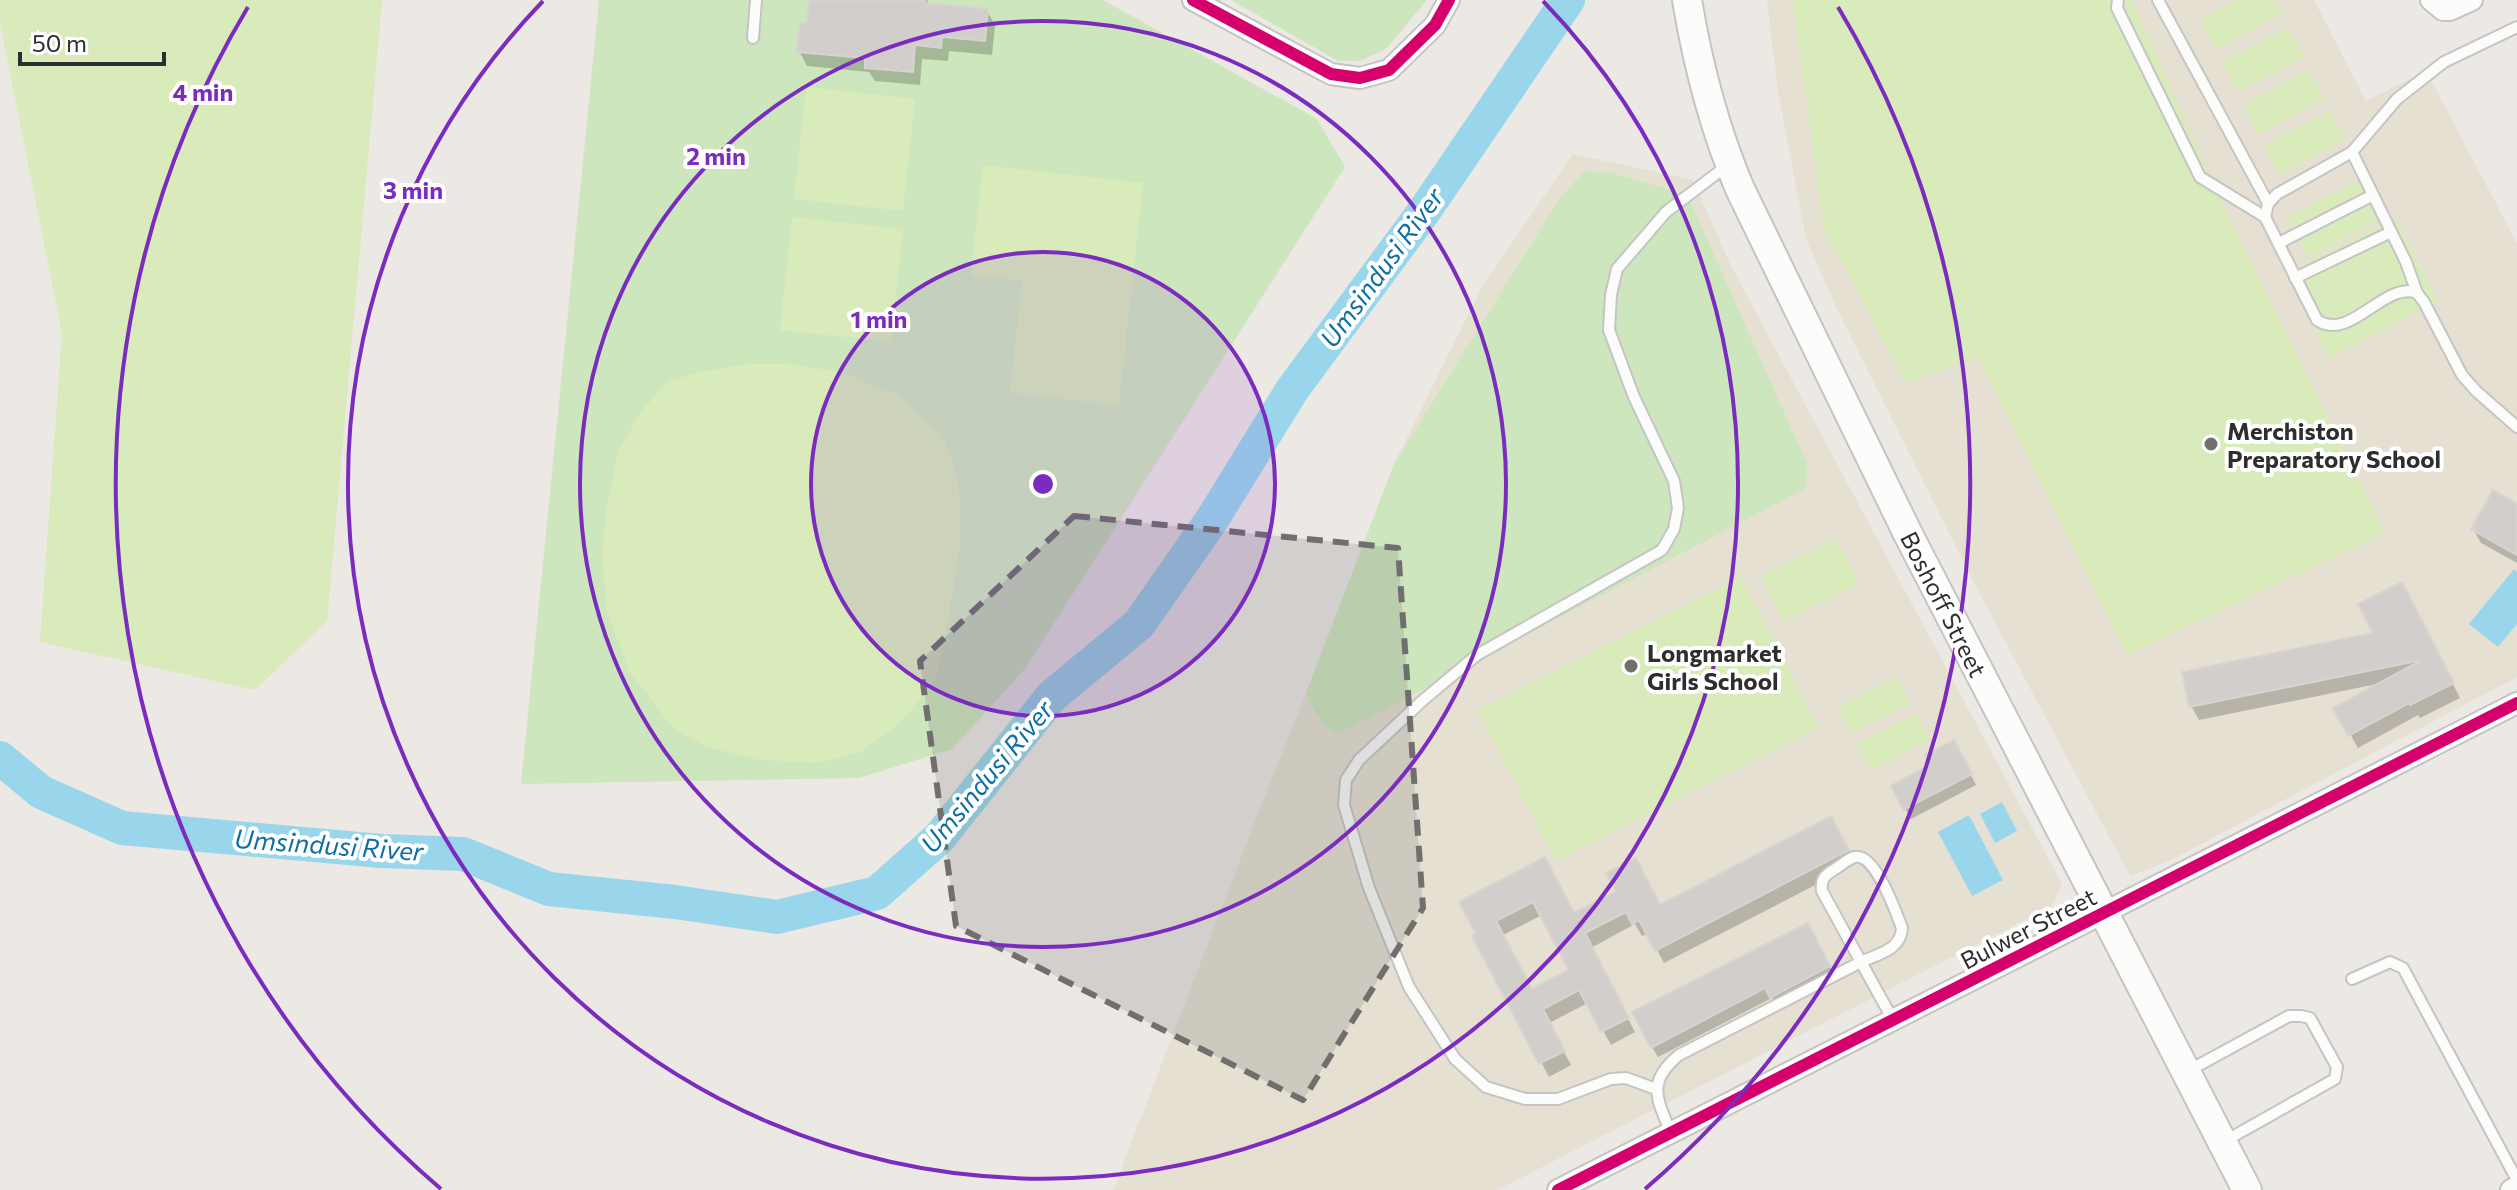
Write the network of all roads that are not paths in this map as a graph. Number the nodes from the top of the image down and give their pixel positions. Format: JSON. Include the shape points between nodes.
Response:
{"nodes":[{"id":1,"x":756,"y":0,"type":"edge"},
{"id":2,"x":1193,"y":0,"type":"edge"},
{"id":3,"x":1449,"y":0,"type":"edge"},
{"id":4,"x":1687,"y":0,"type":"edge"},
{"id":5,"x":2118,"y":0,"type":"edge"},
{"id":6,"x":2158,"y":0,"type":"edge"},
{"id":7,"x":2431,"y":0,"type":"edge"},
{"id":8,"x":2472,"y":0,"type":"edge"},
{"id":9,"x":2517,"y":27,"type":"edge"},
{"id":10,"x":753,"y":38,"type":"dead end"},
{"id":11,"x":2352,"y":152,"type":"junction"},
{"id":12,"x":1729,"y":164,"type":"junction"},
{"id":13,"x":2373,"y":195,"type":"junction"},
{"id":14,"x":2268,"y":203,"type":"junction"},
{"id":15,"x":2265,"y":217,"type":"junction"},
{"id":16,"x":2391,"y":232,"type":"junction"},
{"id":17,"x":2279,"y":243,"type":"junction"},
{"id":18,"x":2295,"y":278,"type":"junction"},
{"id":19,"x":2417,"y":293,"type":"junction"},
{"id":20,"x":2517,"y":427,"type":"edge"},
{"id":21,"x":2517,"y":703,"type":"edge"},
{"id":22,"x":2104,"y":914,"type":"junction"},
{"id":23,"x":1861,"y":962,"type":"junction"},
{"id":24,"x":2352,"y":979,"type":"dead end"},
{"id":25,"x":1893,"y":1020,"type":"junction"},
{"id":26,"x":2187,"y":1072,"type":"junction"},
{"id":27,"x":1656,"y":1089,"type":"junction"},
{"id":28,"x":1671,"y":1133,"type":"junction"},
{"id":29,"x":2223,"y":1142,"type":"junction"},
{"id":30,"x":2517,"y":1180,"type":"edge"},
{"id":31,"x":2517,"y":1187,"type":"edge"},
{"id":32,"x":1558,"y":1190,"type":"edge"},
{"id":33,"x":2247,"y":1190,"type":"edge"},
{"id":34,"x":2511,"y":1190,"type":"edge"}],
"edges":[{"from":1,"to":10,"type":"lane"},
{"from":2,"to":3,"type":"street","via":[[1331,74],[1360,78],[1389,70],[1435,25]]},
{"from":4,"to":12,"type":"main road","name":"Boshoff Street","via":[[1697,60]]},
{"from":5,"to":15,"type":"lane","via":[[2117,8],[2200,177]]},
{"from":6,"to":14,"type":"lane"},
{"from":7,"to":8,"type":"street","via":[[2450,10]]},
{"from":9,"to":11,"type":"lane","via":[[2444,62],[2397,99]]},
{"from":11,"to":13,"type":"lane"},
{"from":11,"to":14,"type":"lane"},
{"from":12,"to":22,"type":"main road","name":"Boshoff Street","via":[[1908,534]]},
{"from":12,"to":27,"type":"lane","via":[[1666,212],[1617,269],[1611,295],[1609,330],[1674,481],[1678,508],[1662,550],[1477,655],[1359,760],[1346,780],[1344,805],[1369,888],[1409,987],[1455,1059],[1486,1087],[1525,1099],[1558,1099],[1611,1079],[1626,1078]]},
{"from":13,"to":16,"type":"lane"},
{"from":13,"to":17,"type":"lane"},
{"from":14,"to":15,"type":"lane"},
{"from":15,"to":17,"type":"lane"},
{"from":16,"to":18,"type":"lane"},
{"from":16,"to":19,"type":"lane"},
{"from":17,"to":18,"type":"lane"},
{"from":18,"to":19,"type":"lane","via":[[2312,313],[2331,327],[2403,291]]},
{"from":19,"to":20,"type":"lane","via":[[2462,375]]},
{"from":21,"to":22,"type":"street","name":"Bulwer Street"},
{"from":22,"to":25,"type":"street","name":"Bulwer Street"},
{"from":22,"to":26,"type":"main road","name":"Boshoff Street"},
{"from":23,"to":23,"type":"lane","via":[[1821,883],[1854,857],[1874,866],[1902,928],[1896,947]]},
{"from":23,"to":25,"type":"lane"},
{"from":23,"to":27,"type":"lane","via":[[1679,1055],[1660,1074]]},
{"from":24,"to":30,"type":"lane","via":[[2390,962],[2403,968]]},
{"from":25,"to":28,"type":"street","name":"Bulwer Street"},
{"from":26,"to":29,"type":"main road","name":"Boshoff Street"},
{"from":26,"to":29,"type":"lane","via":[[2289,1016],[2310,1018],[2337,1067],[2335,1079]]},
{"from":27,"to":28,"type":"lane"},
{"from":28,"to":32,"type":"street","name":"Bulwer Street"},
{"from":29,"to":33,"type":"main road","name":"Boshoff Street"},
{"from":31,"to":34,"type":"street"}]}
